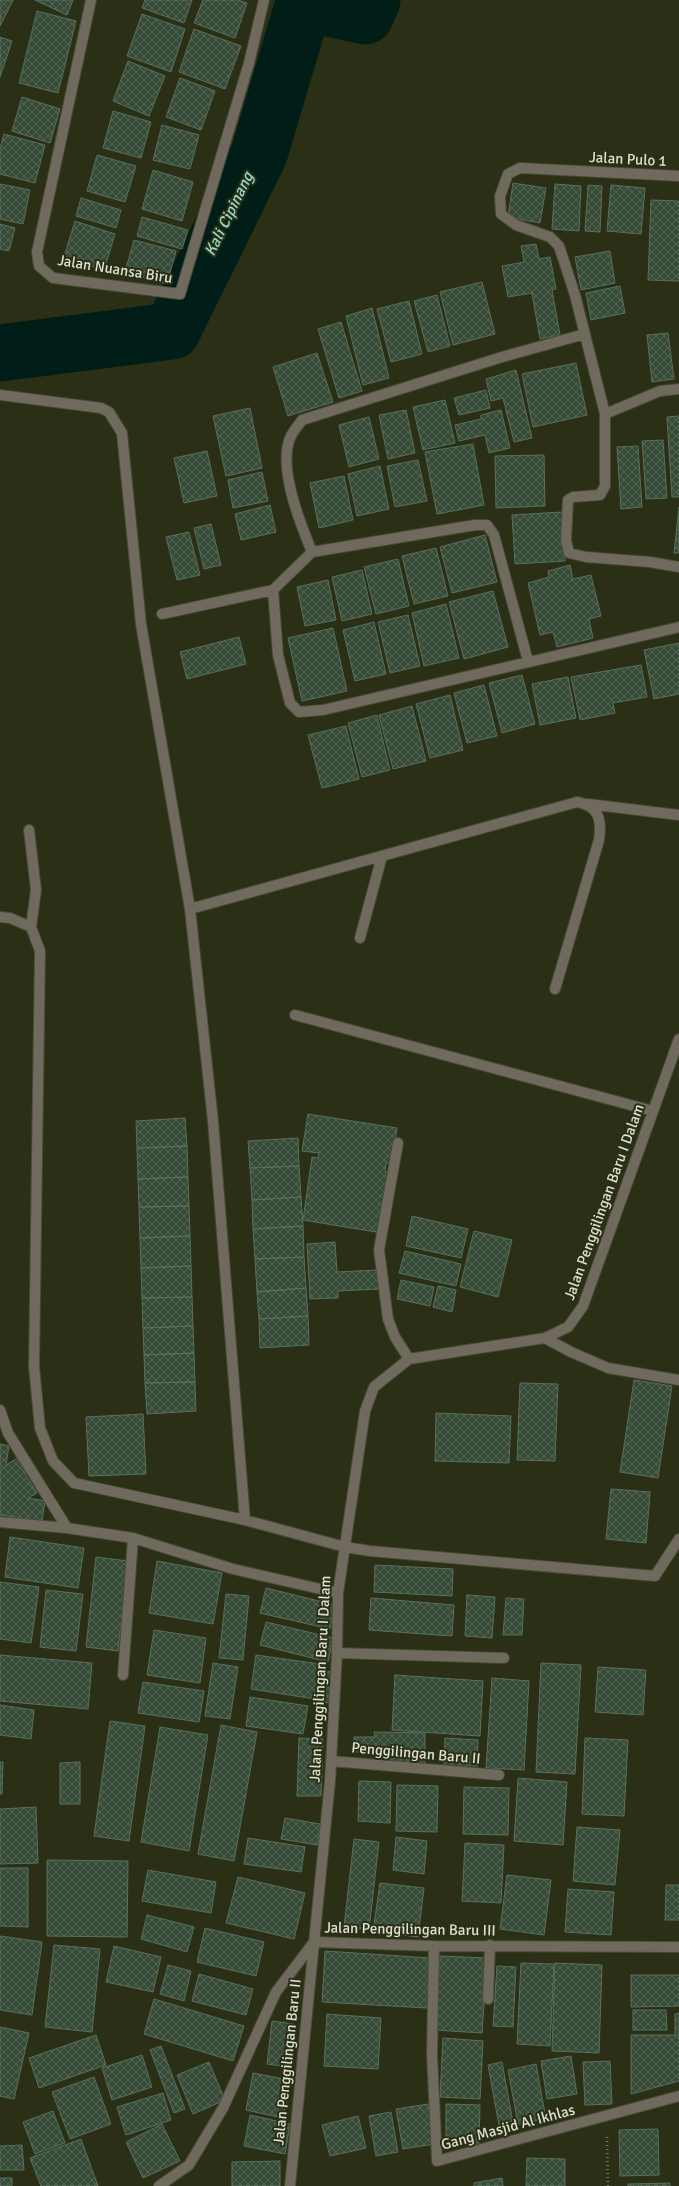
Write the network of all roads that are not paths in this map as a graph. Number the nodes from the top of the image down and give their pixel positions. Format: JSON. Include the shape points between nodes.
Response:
{"nodes":[{"id":1,"x":91,"y":0,"type":"edge"},
{"id":2,"x":264,"y":0,"type":"edge"},
{"id":3,"x":679,"y":176,"type":"edge"},
{"id":4,"x":585,"y":334,"type":"junction"},
{"id":5,"x":679,"y":389,"type":"edge"},
{"id":6,"x":0,"y":395,"type":"edge"},
{"id":7,"x":605,"y":414,"type":"junction"},
{"id":8,"x":312,"y":552,"type":"junction"},
{"id":9,"x":679,"y":567,"type":"edge"},
{"id":10,"x":273,"y":590,"type":"junction"},
{"id":11,"x":162,"y":614,"type":"dead end"},
{"id":12,"x":679,"y":627,"type":"edge"},
{"id":13,"x":528,"y":661,"type":"junction"},
{"id":14,"x":588,"y":804,"type":"junction"},
{"id":15,"x":679,"y":815,"type":"edge"},
{"id":16,"x":29,"y":830,"type":"dead end"},
{"id":17,"x":382,"y":856,"type":"junction"},
{"id":18,"x":190,"y":909,"type":"junction"},
{"id":19,"x":0,"y":917,"type":"edge"},
{"id":20,"x":31,"y":927,"type":"junction"},
{"id":21,"x":360,"y":938,"type":"dead end"},
{"id":22,"x":555,"y":989,"type":"dead end"},
{"id":23,"x":295,"y":1015,"type":"dead end"},
{"id":24,"x":679,"y":1039,"type":"edge"},
{"id":25,"x":653,"y":1112,"type":"junction"},
{"id":26,"x":398,"y":1143,"type":"dead end"},
{"id":27,"x":545,"y":1338,"type":"junction"},
{"id":28,"x":409,"y":1358,"type":"junction"},
{"id":29,"x":679,"y":1380,"type":"edge"},
{"id":30,"x":0,"y":1410,"type":"edge"},
{"id":31,"x":245,"y":1520,"type":"junction"},
{"id":32,"x":0,"y":1522,"type":"edge"},
{"id":33,"x":67,"y":1528,"type":"junction"},
{"id":34,"x":133,"y":1538,"type":"junction"},
{"id":35,"x":679,"y":1539,"type":"edge"},
{"id":36,"x":346,"y":1548,"type":"junction"},
{"id":37,"x":338,"y":1593,"type":"junction"},
{"id":38,"x":337,"y":1653,"type":"junction"},
{"id":39,"x":504,"y":1658,"type":"dead end"},
{"id":40,"x":123,"y":1675,"type":"dead end"},
{"id":41,"x":331,"y":1761,"type":"junction"},
{"id":42,"x":499,"y":1775,"type":"dead end"},
{"id":43,"x":314,"y":1942,"type":"junction"},
{"id":44,"x":490,"y":1945,"type":"junction"},
{"id":45,"x":434,"y":1946,"type":"junction"},
{"id":46,"x":679,"y":1947,"type":"edge"},
{"id":47,"x":488,"y":1999,"type":"dead end"},
{"id":48,"x":679,"y":2096,"type":"edge"},
{"id":49,"x":159,"y":2186,"type":"edge"},
{"id":50,"x":290,"y":2186,"type":"edge"}],
"edges":[{"from":1,"to":2,"type":"street","name":"Jalan Nuansa Biru","via":[[37,252],[39,266],[53,278],[180,294],[249,63]]},
{"from":3,"to":4,"type":"street","name":"Jalan Pulo 1","via":[[520,168],[508,174],[503,184],[501,214],[516,226],[550,237],[559,246]]},
{"from":4,"to":7,"type":"street"},
{"from":4,"to":8,"type":"street","via":[[502,357],[302,420],[290,439],[286,464],[297,517]]},
{"from":5,"to":7,"type":"street","via":[[660,392]]},
{"from":6,"to":18,"type":"street","via":[[101,408],[109,412],[122,433],[141,624]]},
{"from":7,"to":9,"type":"street","via":[[605,486],[600,495],[573,497],[568,500],[566,540],[570,553]]},
{"from":8,"to":10,"type":"street"},
{"from":8,"to":13,"type":"street","via":[[488,525],[494,535]]},
{"from":10,"to":11,"type":"street"},
{"from":10,"to":13,"type":"street","via":[[278,655],[290,702],[299,712],[323,710]]},
{"from":12,"to":13,"type":"street"},
{"from":14,"to":15,"type":"street"},
{"from":14,"to":17,"type":"street","via":[[577,802]]},
{"from":14,"to":22,"type":"street","via":[[594,809],[600,821],[599,840]]},
{"from":16,"to":20,"type":"street","via":[[36,890]]},
{"from":17,"to":18,"type":"street"},
{"from":17,"to":21,"type":"street"},
{"from":18,"to":31,"type":"street","via":[[213,1120]]},
{"from":19,"to":20,"type":"street","via":[[10,918]]},
{"from":20,"to":31,"type":"street","via":[[40,951],[34,1367],[40,1428],[53,1461],[74,1483]]},
{"from":23,"to":25,"type":"street"},
{"from":24,"to":25,"type":"street","name":"Jalan Penggilingan Baru I Dalam"},
{"from":25,"to":27,"type":"street","name":"Jalan Penggilingan Baru I Dalam","via":[[583,1306],[568,1327]]},
{"from":26,"to":28,"type":"street","via":[[379,1250],[388,1319]]},
{"from":27,"to":28,"type":"street","name":"Jalan Penggilingan Baru I Dalam"},
{"from":27,"to":29,"type":"street","via":[[608,1368]]},
{"from":28,"to":36,"type":"street","name":"Jalan Penggilingan Baru I Dalam","via":[[374,1387],[365,1411]]},
{"from":30,"to":33,"type":"street","via":[[8,1433]]},
{"from":31,"to":36,"type":"street"},
{"from":32,"to":33,"type":"street"},
{"from":33,"to":34,"type":"street"},
{"from":34,"to":37,"type":"street","via":[[233,1569]]},
{"from":34,"to":40,"type":"street"},
{"from":35,"to":36,"type":"street","via":[[655,1576]]},
{"from":36,"to":37,"type":"street","name":"Jalan Penggilingan Baru I Dalam"},
{"from":37,"to":38,"type":"street","name":"Jalan Penggilingan Baru I Dalam"},
{"from":38,"to":39,"type":"street"},
{"from":38,"to":41,"type":"street","name":"Jalan Penggilingan Baru I Dalam"},
{"from":41,"to":42,"type":"street","name":"Penggilingan Baru II"},
{"from":41,"to":43,"type":"street","name":"Jalan Penggilingan Baru I Dalam"},
{"from":43,"to":45,"type":"street","name":"Jalan Penggilingan Baru III"},
{"from":43,"to":49,"type":"street","name":"Jalan Penggilingan Baru III","via":[[276,1992],[223,2108],[189,2165]]},
{"from":43,"to":50,"type":"street","name":"Jalan Penggilingan Baru II"},
{"from":44,"to":45,"type":"street","name":"Jalan Penggilingan Baru III"},
{"from":44,"to":46,"type":"street","name":"Jalan Penggilingan Baru III"},
{"from":44,"to":47,"type":"street"},
{"from":45,"to":48,"type":"street","name":"Gang Masjid Al Ikhlas","via":[[432,2054],[438,2162]]}]}
